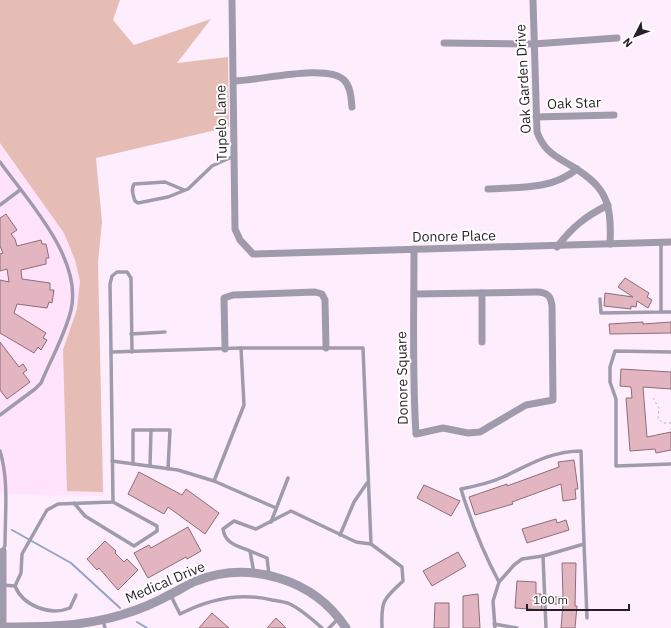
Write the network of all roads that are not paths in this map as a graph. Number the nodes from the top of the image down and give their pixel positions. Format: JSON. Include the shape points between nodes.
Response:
{"nodes":[{"id":1,"x":232,"y":0,"type":"edge"},
{"id":2,"x":533,"y":0,"type":"edge"},
{"id":3,"x":617,"y":38,"type":"dead end"},
{"id":4,"x":444,"y":43,"type":"dead end"},
{"id":5,"x":534,"y":44,"type":"junction"},
{"id":6,"x":234,"y":81,"type":"junction"},
{"id":7,"x":352,"y":107,"type":"dead end"},
{"id":8,"x":614,"y":115,"type":"dead end"},
{"id":9,"x":536,"y":117,"type":"junction"},
{"id":10,"x":235,"y":155,"type":"junction"},
{"id":11,"x":0,"y":162,"type":"edge"},
{"id":12,"x":577,"y":169,"type":"junction"},
{"id":13,"x":488,"y":189,"type":"dead end"},
{"id":14,"x":20,"y":190,"type":"junction"},
{"id":15,"x":184,"y":190,"type":"junction"},
{"id":16,"x":0,"y":205,"type":"edge"},
{"id":17,"x":608,"y":205,"type":"junction"},
{"id":18,"x":671,"y":242,"type":"edge"},
{"id":19,"x":242,"y":243,"type":"joint"},
{"id":20,"x":661,"y":243,"type":"junction"},
{"id":21,"x":610,"y":244,"type":"junction"},
{"id":22,"x":557,"y":247,"type":"junction"},
{"id":23,"x":414,"y":249,"type":"junction"},
{"id":24,"x":482,"y":293,"type":"junction"},
{"id":25,"x":414,"y":294,"type":"junction"},
{"id":26,"x":600,"y":298,"type":"dead end"},
{"id":27,"x":662,"y":312,"type":"junction"},
{"id":28,"x":671,"y":312,"type":"edge"},
{"id":29,"x":165,"y":332,"type":"dead end"},
{"id":30,"x":131,"y":334,"type":"junction"},
{"id":31,"x":482,"y":342,"type":"dead end"},
{"id":32,"x":241,"y":348,"type":"junction"},
{"id":33,"x":326,"y":348,"type":"junction"},
{"id":34,"x":225,"y":349,"type":"junction"},
{"id":35,"x":111,"y":352,"type":"junction"},
{"id":36,"x":132,"y":352,"type":"junction"},
{"id":37,"x":671,"y":352,"type":"edge"},
{"id":38,"x":0,"y":415,"type":"edge"},
{"id":39,"x":151,"y":430,"type":"junction"},
{"id":40,"x":0,"y":451,"type":"edge"},
{"id":41,"x":112,"y":461,"type":"junction"},
{"id":42,"x":133,"y":464,"type":"junction"},
{"id":43,"x":671,"y":464,"type":"edge"},
{"id":44,"x":150,"y":466,"type":"junction"},
{"id":45,"x":168,"y":468,"type":"junction"},
{"id":46,"x":288,"y":478,"type":"dead end"},
{"id":47,"x":214,"y":482,"type":"junction"},
{"id":48,"x":368,"y":482,"type":"junction"},
{"id":49,"x":113,"y":502,"type":"junction"},
{"id":50,"x":74,"y":503,"type":"junction"},
{"id":51,"x":276,"y":508,"type":"junction"},
{"id":52,"x":271,"y":522,"type":"junction"},
{"id":53,"x":340,"y":535,"type":"junction"},
{"id":54,"x":371,"y":544,"type":"junction"},
{"id":55,"x":584,"y":544,"type":"junction"},
{"id":56,"x":3,"y":551,"type":"joint"},
{"id":57,"x":250,"y":551,"type":"junction"},
{"id":58,"x":543,"y":556,"type":"junction"},
{"id":59,"x":254,"y":573,"type":"junction"},
{"id":60,"x":269,"y":576,"type":"junction"},
{"id":61,"x":500,"y":582,"type":"junction"},
{"id":62,"x":2,"y":584,"type":"edge"},
{"id":63,"x":15,"y":586,"type":"junction"},
{"id":64,"x":76,"y":595,"type":"dead end"},
{"id":65,"x":170,"y":595,"type":"junction"},
{"id":66,"x":587,"y":618,"type":"dead end"},
{"id":67,"x":339,"y":619,"type":"junction"},
{"id":68,"x":104,"y":624,"type":"edge"},
{"id":69,"x":494,"y":626,"type":"edge"},
{"id":70,"x":2,"y":627,"type":"edge"},
{"id":71,"x":69,"y":627,"type":"edge"},
{"id":72,"x":322,"y":628,"type":"edge"},
{"id":73,"x":329,"y":628,"type":"edge"},
{"id":74,"x":346,"y":628,"type":"edge"},
{"id":75,"x":382,"y":628,"type":"edge"},
{"id":76,"x":517,"y":628,"type":"edge"},
{"id":77,"x":546,"y":628,"type":"edge"}],
"edges":[{"from":1,"to":6,"type":"street","name":"Tupelo Lane"},
{"from":2,"to":5,"type":"street","name":"Oak Garden Drive"},
{"from":3,"to":5,"type":"street"},
{"from":4,"to":5,"type":"street"},
{"from":5,"to":9,"type":"street","name":"Oak Garden Drive"},
{"from":6,"to":7,"type":"street","via":[[256,80],[278,74],[335,75],[349,88]]},
{"from":6,"to":10,"type":"street","name":"Tupelo Lane"},
{"from":8,"to":9,"type":"street","name":"Oak Star"},
{"from":9,"to":12,"type":"street","name":"Oak Garden Drive","via":[[537,132],[542,145],[555,157]]},
{"from":10,"to":15,"type":"lane","via":[[212,166],[192,186]]},
{"from":10,"to":19,"type":"street","name":"Tupelo Lane","via":[[235,229]]},
{"from":11,"to":14,"type":"lane"},
{"from":12,"to":13,"type":"street","via":[[551,184]]},
{"from":12,"to":17,"type":"street","name":"Oak Garden Drive","via":[[586,174],[598,187]]},
{"from":14,"to":16,"type":"lane"},
{"from":14,"to":38,"type":"lane","via":[[58,242],[65,259],[72,294],[71,309],[41,383]]},
{"from":15,"to":15,"type":"lane","via":[[168,197],[138,203],[132,195],[134,184],[165,182]]},
{"from":17,"to":21,"type":"street","name":"Oak Garden Drive"},
{"from":17,"to":22,"type":"street","via":[[588,215]]},
{"from":18,"to":20,"type":"street","name":"Donore Place"},
{"from":19,"to":23,"type":"street","name":"Donore Place","via":[[255,255]]},
{"from":20,"to":21,"type":"street","name":"Donore Place"},
{"from":20,"to":27,"type":"lane"},
{"from":21,"to":22,"type":"street","name":"Donore Place"},
{"from":22,"to":23,"type":"street","name":"Donore Place"},
{"from":23,"to":25,"type":"street","name":"Donore Square"},
{"from":24,"to":25,"type":"street","name":"Donore Square"},
{"from":24,"to":25,"type":"street","name":"Donore Square","via":[[542,292],[551,299],[553,400],[529,404],[484,430],[468,433],[443,428],[416,434]]},
{"from":24,"to":31,"type":"street"},
{"from":26,"to":27,"type":"lane","via":[[601,313]]},
{"from":27,"to":28,"type":"lane"},
{"from":29,"to":30,"type":"lane"},
{"from":30,"to":35,"type":"lane","via":[[131,278],[127,272],[117,272],[112,276],[110,284]]},
{"from":30,"to":36,"type":"lane"},
{"from":32,"to":33,"type":"lane"},
{"from":32,"to":34,"type":"lane"},
{"from":32,"to":47,"type":"lane","via":[[244,405]]},
{"from":33,"to":34,"type":"street","via":[[325,300],[322,294],[315,292],[233,295],[224,298]]},
{"from":33,"to":48,"type":"lane","via":[[363,348]]},
{"from":34,"to":36,"type":"lane"},
{"from":35,"to":36,"type":"lane"},
{"from":35,"to":41,"type":"lane"},
{"from":37,"to":43,"type":"lane","via":[[615,352],[610,367],[610,382],[616,399],[616,466]]},
{"from":39,"to":42,"type":"lane","via":[[133,430]]},
{"from":39,"to":44,"type":"lane"},
{"from":39,"to":45,"type":"lane","via":[[170,430]]},
{"from":40,"to":56,"type":"lane","via":[[5,493]]},
{"from":41,"to":42,"type":"lane"},
{"from":41,"to":49,"type":"lane"},
{"from":42,"to":44,"type":"lane"},
{"from":44,"to":45,"type":"lane"},
{"from":45,"to":47,"type":"lane"},
{"from":46,"to":51,"type":"lane"},
{"from":47,"to":51,"type":"lane"},
{"from":48,"to":53,"type":"lane","via":[[354,502]]},
{"from":48,"to":54,"type":"lane"},
{"from":49,"to":50,"type":"lane"},
{"from":49,"to":50,"type":"lane","via":[[157,526],[157,530],[134,546],[86,516]]},
{"from":50,"to":63,"type":"lane","via":[[58,504],[47,510],[22,554],[21,573]]},
{"from":51,"to":52,"type":"lane"},
{"from":52,"to":53,"type":"lane","via":[[291,511]]},
{"from":52,"to":57,"type":"lane","via":[[256,529],[234,520],[223,529],[228,542]]},
{"from":53,"to":54,"type":"lane","via":[[356,542]]},
{"from":54,"to":75,"type":"lane","via":[[402,567],[403,581],[384,600],[381,610]]},
{"from":55,"to":58,"type":"lane"},
{"from":55,"to":61,"type":"lane","via":[[581,451],[554,453],[502,477],[461,489],[471,524]]},
{"from":55,"to":66,"type":"lane"},
{"from":56,"to":62,"type":"street"},
{"from":57,"to":59,"type":"lane"},
{"from":57,"to":60,"type":"lane","via":[[267,558]]},
{"from":58,"to":61,"type":"lane","via":[[522,559],[514,564]]},
{"from":58,"to":77,"type":"lane"},
{"from":59,"to":60,"type":"street","name":"Medical Drive"},
{"from":59,"to":65,"type":"street","name":"Medical Drive","via":[[212,577],[195,582]]},
{"from":60,"to":67,"type":"street","name":"Medical Drive","via":[[302,587],[323,602]]},
{"from":61,"to":69,"type":"lane","via":[[493,601]]},
{"from":62,"to":63,"type":"lane"},
{"from":62,"to":70,"type":"street"},
{"from":63,"to":64,"type":"lane","via":[[26,601],[46,610],[70,608]]},
{"from":65,"to":68,"type":"street","name":"Medical Drive"},
{"from":65,"to":72,"type":"lane","via":[[180,614],[208,602],[242,596],[267,599],[289,604]]},
{"from":67,"to":73,"type":"lane"},
{"from":67,"to":74,"type":"street","name":"Medical Drive"},
{"from":68,"to":71,"type":"street","name":"Medical Drive"},
{"from":69,"to":76,"type":"lane"},
{"from":70,"to":71,"type":"street","name":"Medical Drive"}]}
